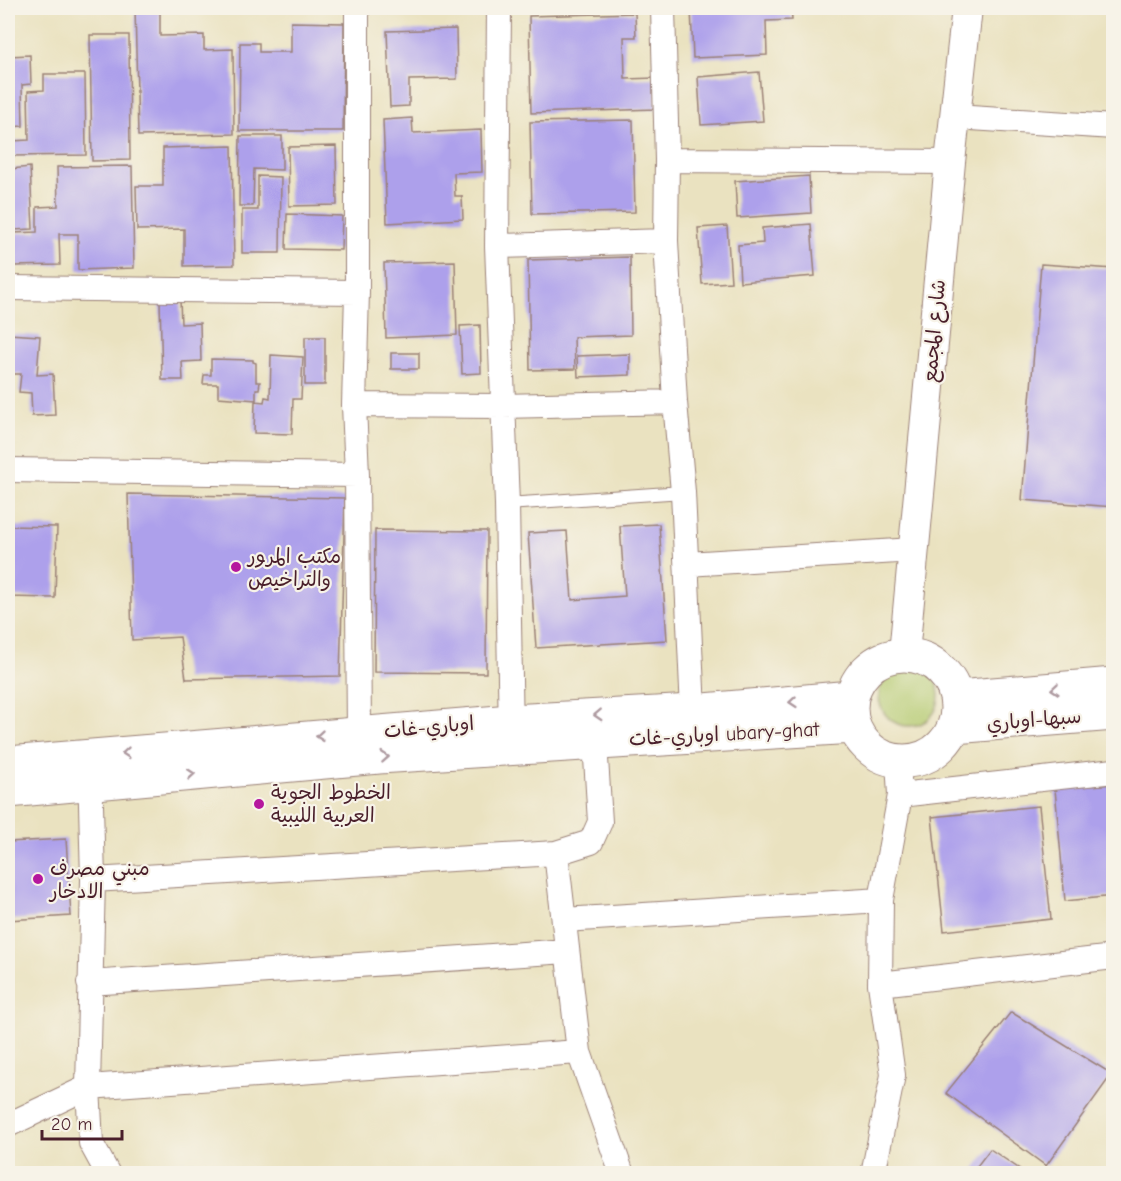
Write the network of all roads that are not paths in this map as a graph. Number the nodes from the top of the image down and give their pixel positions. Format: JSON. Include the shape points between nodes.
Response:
{"nodes":[{"id":1,"x":357,"y":8,"type":"edge"},
{"id":2,"x":499,"y":8,"type":"edge"},
{"id":3,"x":663,"y":8,"type":"edge"},
{"id":4,"x":967,"y":8,"type":"edge"},
{"id":5,"x":955,"y":117,"type":"junction"},
{"id":6,"x":1113,"y":127,"type":"edge"},
{"id":7,"x":667,"y":160,"type":"junction"},
{"id":8,"x":950,"y":162,"type":"junction"},
{"id":9,"x":666,"y":241,"type":"junction"},
{"id":10,"x":497,"y":246,"type":"junction"},
{"id":11,"x":8,"y":288,"type":"edge"},
{"id":12,"x":357,"y":292,"type":"junction"},
{"id":13,"x":675,"y":402,"type":"junction"},
{"id":14,"x":354,"y":405,"type":"junction"},
{"id":15,"x":502,"y":406,"type":"junction"},
{"id":16,"x":8,"y":470,"type":"edge"},
{"id":17,"x":357,"y":475,"type":"junction"},
{"id":18,"x":683,"y":492,"type":"junction"},
{"id":19,"x":507,"y":504,"type":"junction"},
{"id":20,"x":914,"y":550,"type":"junction"},
{"id":21,"x":687,"y":564,"type":"junction"},
{"id":22,"x":904,"y":654,"type":"junction"},
{"id":23,"x":1113,"y":684,"type":"edge"},
{"id":24,"x":693,"y":711,"type":"junction"},
{"id":25,"x":852,"y":712,"type":"junction"},
{"id":26,"x":955,"y":712,"type":"junction"},
{"id":27,"x":1113,"y":714,"type":"edge"},
{"id":28,"x":359,"y":733,"type":"junction"},
{"id":29,"x":511,"y":734,"type":"junction"},
{"id":30,"x":595,"y":742,"type":"junction"},
{"id":31,"x":898,"y":761,"type":"junction"},
{"id":32,"x":8,"y":763,"type":"edge"},
{"id":33,"x":90,"y":770,"type":"junction"},
{"id":34,"x":1113,"y":771,"type":"edge"},
{"id":35,"x":8,"y":791,"type":"edge"},
{"id":36,"x":900,"y":795,"type":"junction"},
{"id":37,"x":555,"y":853,"type":"junction"},
{"id":38,"x":93,"y":880,"type":"junction"},
{"id":39,"x":881,"y":900,"type":"junction"},
{"id":40,"x":564,"y":920,"type":"junction"},
{"id":41,"x":567,"y":951,"type":"junction"},
{"id":42,"x":1113,"y":957,"type":"edge"},
{"id":43,"x":89,"y":983,"type":"junction"},
{"id":44,"x":880,"y":984,"type":"junction"},
{"id":45,"x":579,"y":1052,"type":"junction"},
{"id":46,"x":88,"y":1087,"type":"junction"},
{"id":47,"x":8,"y":1125,"type":"edge"},
{"id":48,"x":108,"y":1173,"type":"edge"},
{"id":49,"x":622,"y":1173,"type":"edge"},
{"id":50,"x":873,"y":1173,"type":"edge"}],
"edges":[{"from":1,"to":12,"type":"street"},
{"from":2,"to":10,"type":"street"},
{"from":3,"to":7,"type":"street"},
{"from":4,"to":5,"type":"street","name":"شارع المجمع"},
{"from":5,"to":6,"type":"street"},
{"from":5,"to":8,"type":"street","name":"شارع المجمع"},
{"from":7,"to":8,"type":"street"},
{"from":7,"to":9,"type":"street"},
{"from":8,"to":20,"type":"street","name":"شارع المجمع"},
{"from":9,"to":10,"type":"street"},
{"from":9,"to":13,"type":"street"},
{"from":10,"to":15,"type":"street"},
{"from":11,"to":12,"type":"street"},
{"from":12,"to":14,"type":"street"},
{"from":13,"to":15,"type":"street"},
{"from":13,"to":18,"type":"street"},
{"from":14,"to":15,"type":"street"},
{"from":14,"to":17,"type":"street"},
{"from":15,"to":19,"type":"street"},
{"from":16,"to":17,"type":"street"},
{"from":17,"to":28,"type":"street"},
{"from":18,"to":19,"type":"lane"},
{"from":18,"to":21,"type":"street"},
{"from":19,"to":29,"type":"street"},
{"from":20,"to":21,"type":"street"},
{"from":20,"to":22,"type":"street","name":"شارع المجمع"},
{"from":21,"to":24,"type":"street"},
{"from":22,"to":25,"type":"highway","via":[[886,657],[870,666],[858,680]]},
{"from":22,"to":26,"type":"highway","via":[[922,657],[938,666],[950,680]]},
{"from":23,"to":26,"type":"highway","name":"سبها-اوباري","one_way":true},
{"from":25,"to":24,"type":"highway","name":"اوباري-غات","one_way":true},
{"from":24,"to":29,"type":"highway","name":"اوباري-غات","one_way":true},
{"from":25,"to":30,"type":"highway","name":"اوباري-غات ubary-ghat"},
{"from":25,"to":31,"type":"highway","via":[[861,740],[884,758]]},
{"from":26,"to":27,"type":"highway","name":"سبها-اوباري"},
{"from":26,"to":31,"type":"highway","via":[[945,742],[932,754]]},
{"from":28,"to":29,"type":"highway","name":"اوباري-غات"},
{"from":28,"to":33,"type":"highway","name":"اوباري-غات","one_way":true},
{"from":29,"to":30,"type":"highway","name":"اوباري-غات"},
{"from":33,"to":29,"type":"highway","name":"اوباري-غات","one_way":true,"via":[[379,757]]},
{"from":30,"to":37,"type":"street","via":[[600,822],[591,842]]},
{"from":31,"to":36,"type":"street"},
{"from":32,"to":33,"type":"highway","name":"اوباري-غات"},
{"from":33,"to":35,"type":"highway","name":"اوباري-غات"},
{"from":33,"to":38,"type":"street"},
{"from":34,"to":36,"type":"street"},
{"from":36,"to":39,"type":"street"},
{"from":37,"to":38,"type":"street"},
{"from":37,"to":40,"type":"street"},
{"from":38,"to":43,"type":"street"},
{"from":39,"to":40,"type":"street"},
{"from":39,"to":44,"type":"street"},
{"from":40,"to":41,"type":"street"},
{"from":41,"to":43,"type":"street"},
{"from":41,"to":45,"type":"street"},
{"from":42,"to":44,"type":"street"},
{"from":43,"to":46,"type":"street"},
{"from":44,"to":50,"type":"street","via":[[893,1075]]},
{"from":45,"to":46,"type":"street"},
{"from":45,"to":49,"type":"street"},
{"from":46,"to":47,"type":"street"},
{"from":46,"to":48,"type":"street","via":[[91,1143]]}]}
